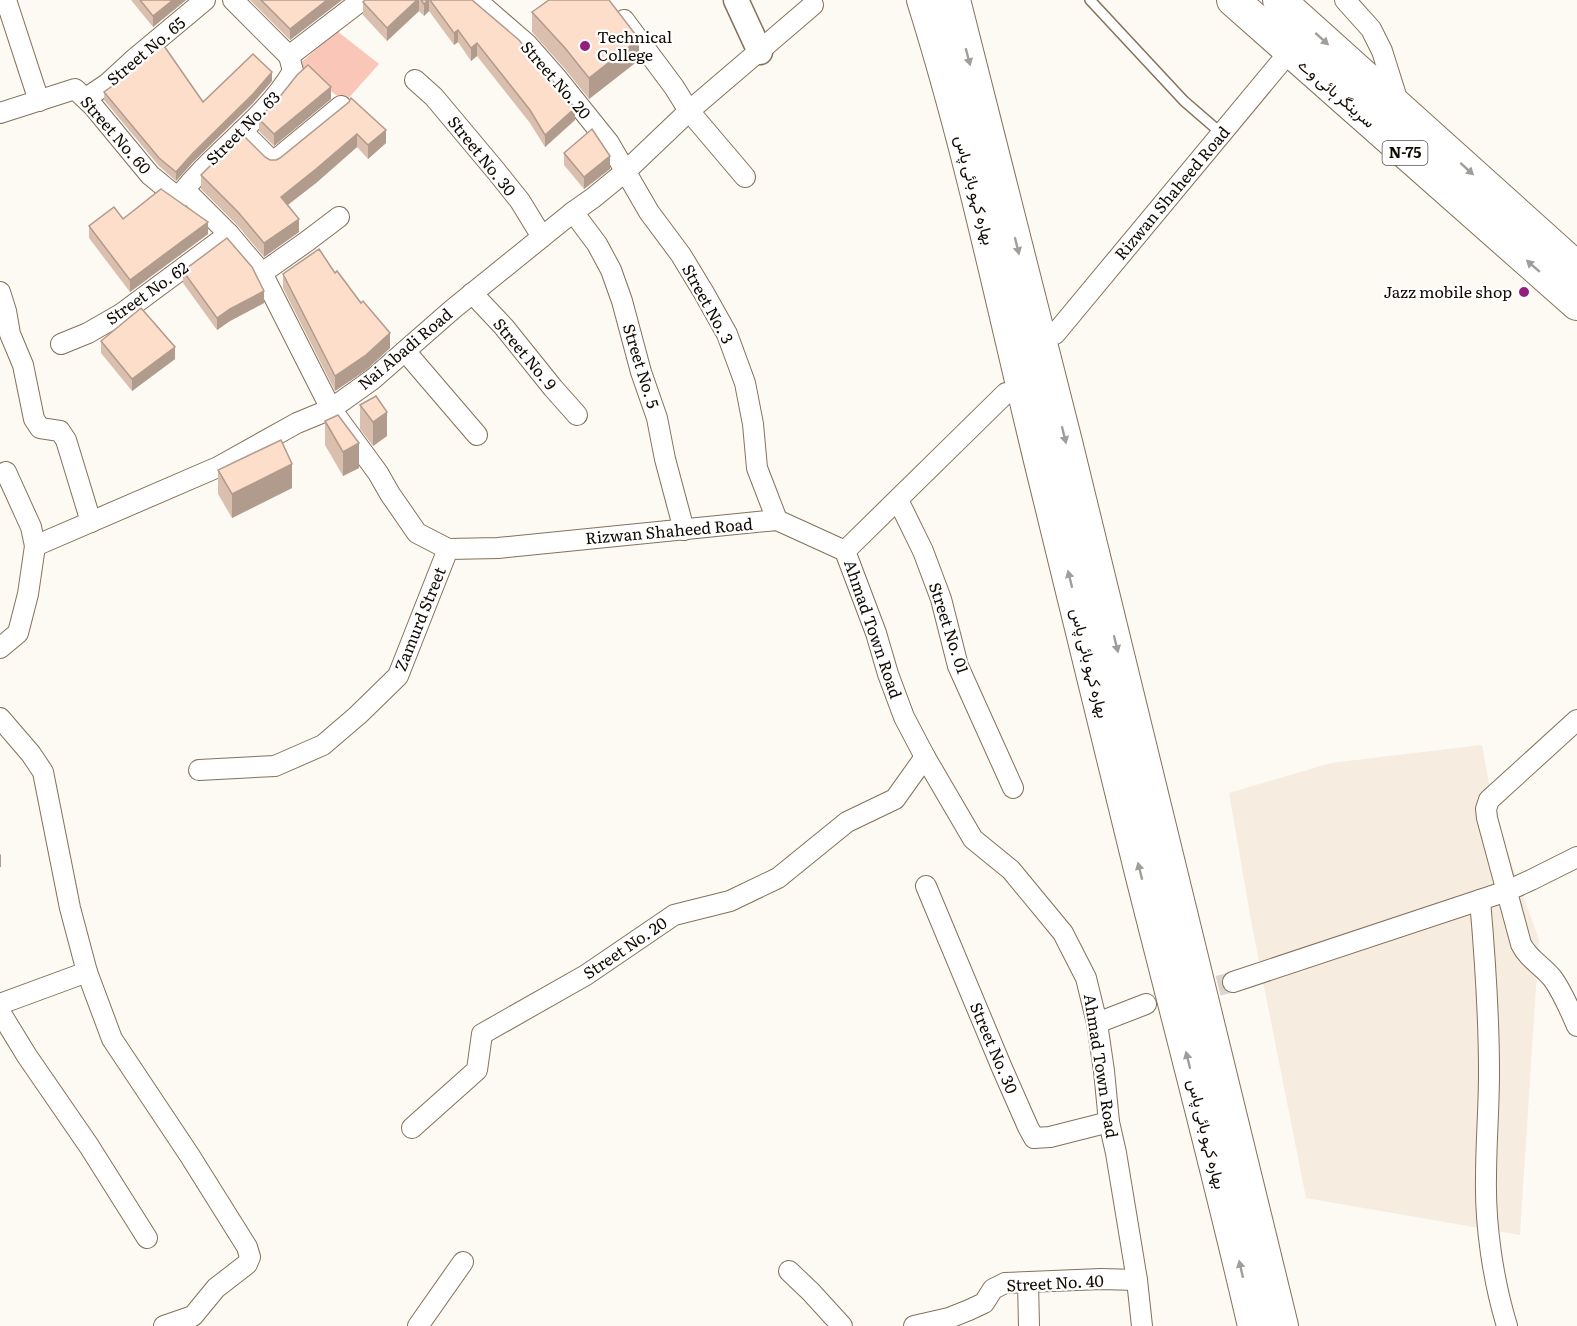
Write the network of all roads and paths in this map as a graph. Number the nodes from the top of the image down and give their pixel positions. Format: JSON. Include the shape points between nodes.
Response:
{"nodes":[{"id":1,"x":6,"y":0,"type":"edge"},
{"id":2,"x":205,"y":0,"type":"edge"},
{"id":3,"x":233,"y":0,"type":"edge"},
{"id":4,"x":362,"y":0,"type":"edge"},
{"id":5,"x":736,"y":0,"type":"edge"},
{"id":6,"x":923,"y":0,"type":"edge"},
{"id":7,"x":954,"y":0,"type":"edge"},
{"id":8,"x":1090,"y":0,"type":"edge"},
{"id":9,"x":1233,"y":0,"type":"edge"},
{"id":10,"x":1345,"y":0,"type":"edge"},
{"id":11,"x":484,"y":2,"type":"edge"},
{"id":12,"x":1281,"y":2,"type":"edge"},
{"id":13,"x":813,"y":5,"type":"dead end"},
{"id":14,"x":617,"y":10,"type":"edge"},
{"id":15,"x":1263,"y":27,"type":"junction"},
{"id":16,"x":1290,"y":51,"type":"junction"},
{"id":17,"x":760,"y":52,"type":"junction"},
{"id":18,"x":289,"y":56,"type":"junction"},
{"id":19,"x":415,"y":80,"type":"dead end"},
{"id":20,"x":86,"y":98,"type":"junction"},
{"id":21,"x":39,"y":101,"type":"junction"},
{"id":22,"x":341,"y":106,"type":"edge"},
{"id":23,"x":1400,"y":108,"type":"junction"},
{"id":24,"x":689,"y":111,"type":"junction"},
{"id":25,"x":0,"y":113,"type":"edge"},
{"id":26,"x":242,"y":131,"type":"junction"},
{"id":27,"x":1221,"y":133,"type":"junction"},
{"id":28,"x":626,"y":171,"type":"junction"},
{"id":29,"x":745,"y":177,"type":"dead end"},
{"id":30,"x":180,"y":195,"type":"junction"},
{"id":31,"x":573,"y":212,"type":"junction"},
{"id":32,"x":339,"y":217,"type":"dead end"},
{"id":33,"x":229,"y":234,"type":"junction"},
{"id":34,"x":542,"y":237,"type":"junction"},
{"id":35,"x":1577,"y":268,"type":"edge"},
{"id":36,"x":262,"y":273,"type":"junction"},
{"id":37,"x":0,"y":292,"type":"edge"},
{"id":38,"x":472,"y":293,"type":"junction"},
{"id":39,"x":1577,"y":304,"type":"edge"},
{"id":40,"x":1055,"y":334,"type":"dead end"},
{"id":41,"x":61,"y":344,"type":"dead end"},
{"id":42,"x":405,"y":351,"type":"junction"},
{"id":43,"x":1005,"y":393,"type":"dead end"},
{"id":44,"x":331,"y":409,"type":"junction"},
{"id":45,"x":577,"y":415,"type":"dead end"},
{"id":46,"x":477,"y":435,"type":"dead end"},
{"id":47,"x":6,"y":472,"type":"dead end"},
{"id":48,"x":898,"y":500,"type":"junction"},
{"id":49,"x":777,"y":520,"type":"junction"},
{"id":50,"x":90,"y":522,"type":"junction"},
{"id":51,"x":684,"y":530,"type":"junction"},
{"id":52,"x":35,"y":546,"type":"junction"},
{"id":53,"x":448,"y":549,"type":"junction"},
{"id":54,"x":845,"y":551,"type":"junction"},
{"id":55,"x":0,"y":648,"type":"edge"},
{"id":56,"x":0,"y":718,"type":"edge"},
{"id":57,"x":1577,"y":720,"type":"edge"},
{"id":58,"x":925,"y":757,"type":"junction"},
{"id":59,"x":199,"y":770,"type":"dead end"},
{"id":60,"x":1013,"y":788,"type":"dead end"},
{"id":61,"x":1577,"y":857,"type":"edge"},
{"id":62,"x":926,"y":886,"type":"dead end"},
{"id":63,"x":1507,"y":891,"type":"junction"},
{"id":64,"x":1480,"y":900,"type":"junction"},
{"id":65,"x":87,"y":972,"type":"junction"},
{"id":66,"x":1233,"y":982,"type":"tunnel mouth"},
{"id":67,"x":0,"y":1004,"type":"edge"},
{"id":68,"x":1146,"y":1004,"type":"dead end"},
{"id":69,"x":0,"y":1011,"type":"edge"},
{"id":70,"x":1096,"y":1023,"type":"junction"},
{"id":71,"x":1577,"y":1026,"type":"edge"},
{"id":72,"x":1109,"y":1122,"type":"junction"},
{"id":73,"x":412,"y":1128,"type":"dead end"},
{"id":74,"x":147,"y":1238,"type":"dead end"},
{"id":75,"x":463,"y":1262,"type":"dead end"},
{"id":76,"x":789,"y":1271,"type":"dead end"},
{"id":77,"x":1137,"y":1281,"type":"junction"},
{"id":78,"x":1028,"y":1282,"type":"junction"},
{"id":79,"x":199,"y":1321,"type":"edge"},
{"id":80,"x":949,"y":1322,"type":"edge"},
{"id":81,"x":164,"y":1326,"type":"edge"},
{"id":82,"x":418,"y":1326,"type":"edge"},
{"id":83,"x":842,"y":1326,"type":"edge"},
{"id":84,"x":914,"y":1326,"type":"edge"},
{"id":85,"x":1029,"y":1326,"type":"edge"},
{"id":86,"x":1142,"y":1326,"type":"edge"},
{"id":87,"x":1254,"y":1326,"type":"edge"},
{"id":88,"x":1282,"y":1326,"type":"edge"},
{"id":89,"x":1507,"y":1326,"type":"edge"}],
"edges":[{"from":1,"to":21,"type":"street"},
{"from":2,"to":20,"type":"street","name":"Street No. 65"},
{"from":3,"to":18,"type":"street"},
{"from":4,"to":18,"type":"street"},
{"from":5,"to":17,"type":"street"},
{"from":87,"to":6,"type":"highway","name":"بھارہ کہو بائی پاس","one_way":true,"via":[[993,258]]},
{"from":7,"to":88,"type":"highway","name":"بھارہ کہو بائی پاس","one_way":true},
{"from":8,"to":27,"type":"lane","via":[[1184,101]]},
{"from":9,"to":15,"type":"highway","name":"سرینگر ہائی وے","number":"N-75"},
{"from":10,"to":23,"type":"street","via":[[1371,29]]},
{"from":11,"to":28,"type":"street","name":"Street No. 20","via":[[556,77],[609,143]]},
{"from":12,"to":15,"type":"highway"},
{"from":12,"to":23,"type":"highway","name":"سرینگر ہائی وے","number":"N-75","one_way":true},
{"from":13,"to":17,"type":"street","name":"Nai Abadi Road"},
{"from":14,"to":24,"type":"street"},
{"from":15,"to":16,"type":"highway","name":"سرینگر ہائی وے","number":"N-75"},
{"from":16,"to":27,"type":"street","name":"Rizwan Shaheed Road"},
{"from":39,"to":16,"type":"highway","name":"سرینگر ہائی وے","number":"N-75","one_way":true},
{"from":17,"to":24,"type":"street","name":"Nai Abadi Road"},
{"from":18,"to":26,"type":"street","name":"Street No. 63","via":[[293,71],[284,86]]},
{"from":19,"to":34,"type":"street","name":"Street No. 30","via":[[496,171]]},
{"from":20,"to":21,"type":"street","name":"Street No. 60","via":[[75,89]]},
{"from":20,"to":30,"type":"street","name":"Street No. 60","via":[[150,175]]},
{"from":21,"to":25,"type":"street","name":"Street No. 60"},
{"from":22,"to":26,"type":"street","via":[[273,162]]},
{"from":23,"to":35,"type":"highway","name":"سرینگر ہائی وے","number":"N-75","one_way":true},
{"from":24,"to":28,"type":"street","name":"Nai Abadi Road"},
{"from":24,"to":29,"type":"street"},
{"from":26,"to":30,"type":"street","name":"Street No. 63"},
{"from":27,"to":40,"type":"street","name":"Rizwan Shaheed Road"},
{"from":28,"to":31,"type":"street","name":"Nai Abadi Road"},
{"from":28,"to":49,"type":"street","name":"Street No. 3","via":[[727,334],[745,382],[757,468]]},
{"from":30,"to":33,"type":"street","name":"Street No. 60","via":[[191,196]]},
{"from":31,"to":34,"type":"street","name":"Nai Abadi Road"},
{"from":31,"to":51,"type":"street","name":"Street No. 5","via":[[597,244],[622,301],[657,418]]},
{"from":32,"to":36,"type":"street"},
{"from":33,"to":36,"type":"street","name":"Street No. 60"},
{"from":33,"to":41,"type":"street","name":"Street No. 62","via":[[121,314]]},
{"from":34,"to":38,"type":"street","name":"Nai Abadi Road"},
{"from":36,"to":44,"type":"street","name":"Street No. 60"},
{"from":37,"to":50,"type":"street","via":[[10,334],[23,365],[34,419],[40,428],[60,431],[66,440]]},
{"from":38,"to":42,"type":"street","name":"Nai Abadi Road"},
{"from":38,"to":45,"type":"street","name":"Street No. 9"},
{"from":42,"to":44,"type":"street","name":"Nai Abadi Road"},
{"from":42,"to":46,"type":"street"},
{"from":43,"to":48,"type":"street"},
{"from":44,"to":50,"type":"street","name":"Nai Abadi Road","via":[[297,423],[218,467]]},
{"from":44,"to":53,"type":"street","name":"Rizwan Shaheed Road","via":[[417,533]]},
{"from":47,"to":52,"type":"street","via":[[31,527]]},
{"from":48,"to":54,"type":"street"},
{"from":48,"to":60,"type":"street","name":"Street No. 01","via":[[941,599],[958,666]]},
{"from":49,"to":51,"type":"street","name":"Rizwan Shaheed Road"},
{"from":49,"to":54,"type":"street","name":"Rizwan Shaheed Road"},
{"from":50,"to":52,"type":"street","name":"Nai Abadi Road"},
{"from":51,"to":53,"type":"street","name":"Rizwan Shaheed Road","via":[[498,548]]},
{"from":52,"to":55,"type":"street","via":[[18,633]]},
{"from":53,"to":59,"type":"street","name":"Zamurd Street","via":[[398,676],[357,715],[323,745],[275,766]]},
{"from":54,"to":58,"type":"street","name":"Ahmad Town Road","via":[[904,717]]},
{"from":56,"to":65,"type":"street","via":[[44,772],[70,908]]},
{"from":57,"to":63,"type":"street","via":[[1487,804],[1487,818]]},
{"from":58,"to":70,"type":"street","name":"Ahmad Town Road","via":[[972,839],[1011,870],[1063,933],[1086,978]]},
{"from":58,"to":73,"type":"street","name":"Street No. 20","via":[[895,799],[847,822],[778,878],[730,901],[674,915],[586,975],[482,1034],[477,1070]]},
{"from":61,"to":63,"type":"street"},
{"from":62,"to":72,"type":"street","name":"Street No. 30","via":[[1034,1138]]},
{"from":63,"to":64,"type":"street"},
{"from":63,"to":71,"type":"street","via":[[1524,951],[1552,978]]},
{"from":64,"to":66,"type":"street"},
{"from":64,"to":89,"type":"street","via":[[1488,1027],[1487,1213],[1494,1272]]},
{"from":65,"to":67,"type":"street"},
{"from":65,"to":79,"type":"street","via":[[112,1039],[247,1247],[247,1264],[216,1288]]},
{"from":68,"to":70,"type":"street"},
{"from":69,"to":74,"type":"street"},
{"from":70,"to":72,"type":"street","name":"Ahmad Town Road"},
{"from":72,"to":77,"type":"street","name":"Ahmad Town Road"},
{"from":75,"to":82,"type":"street"},
{"from":76,"to":83,"type":"street"},
{"from":77,"to":78,"type":"street","name":"Street No. 40"},
{"from":77,"to":86,"type":"street","name":"Ahmad Town Road"},
{"from":78,"to":80,"type":"street","name":"Street No. 40","via":[[1005,1283],[993,1289],[984,1303]]},
{"from":78,"to":85,"type":"street"},
{"from":79,"to":81,"type":"street"},
{"from":80,"to":84,"type":"street","name":"Street No. 40"}]}
